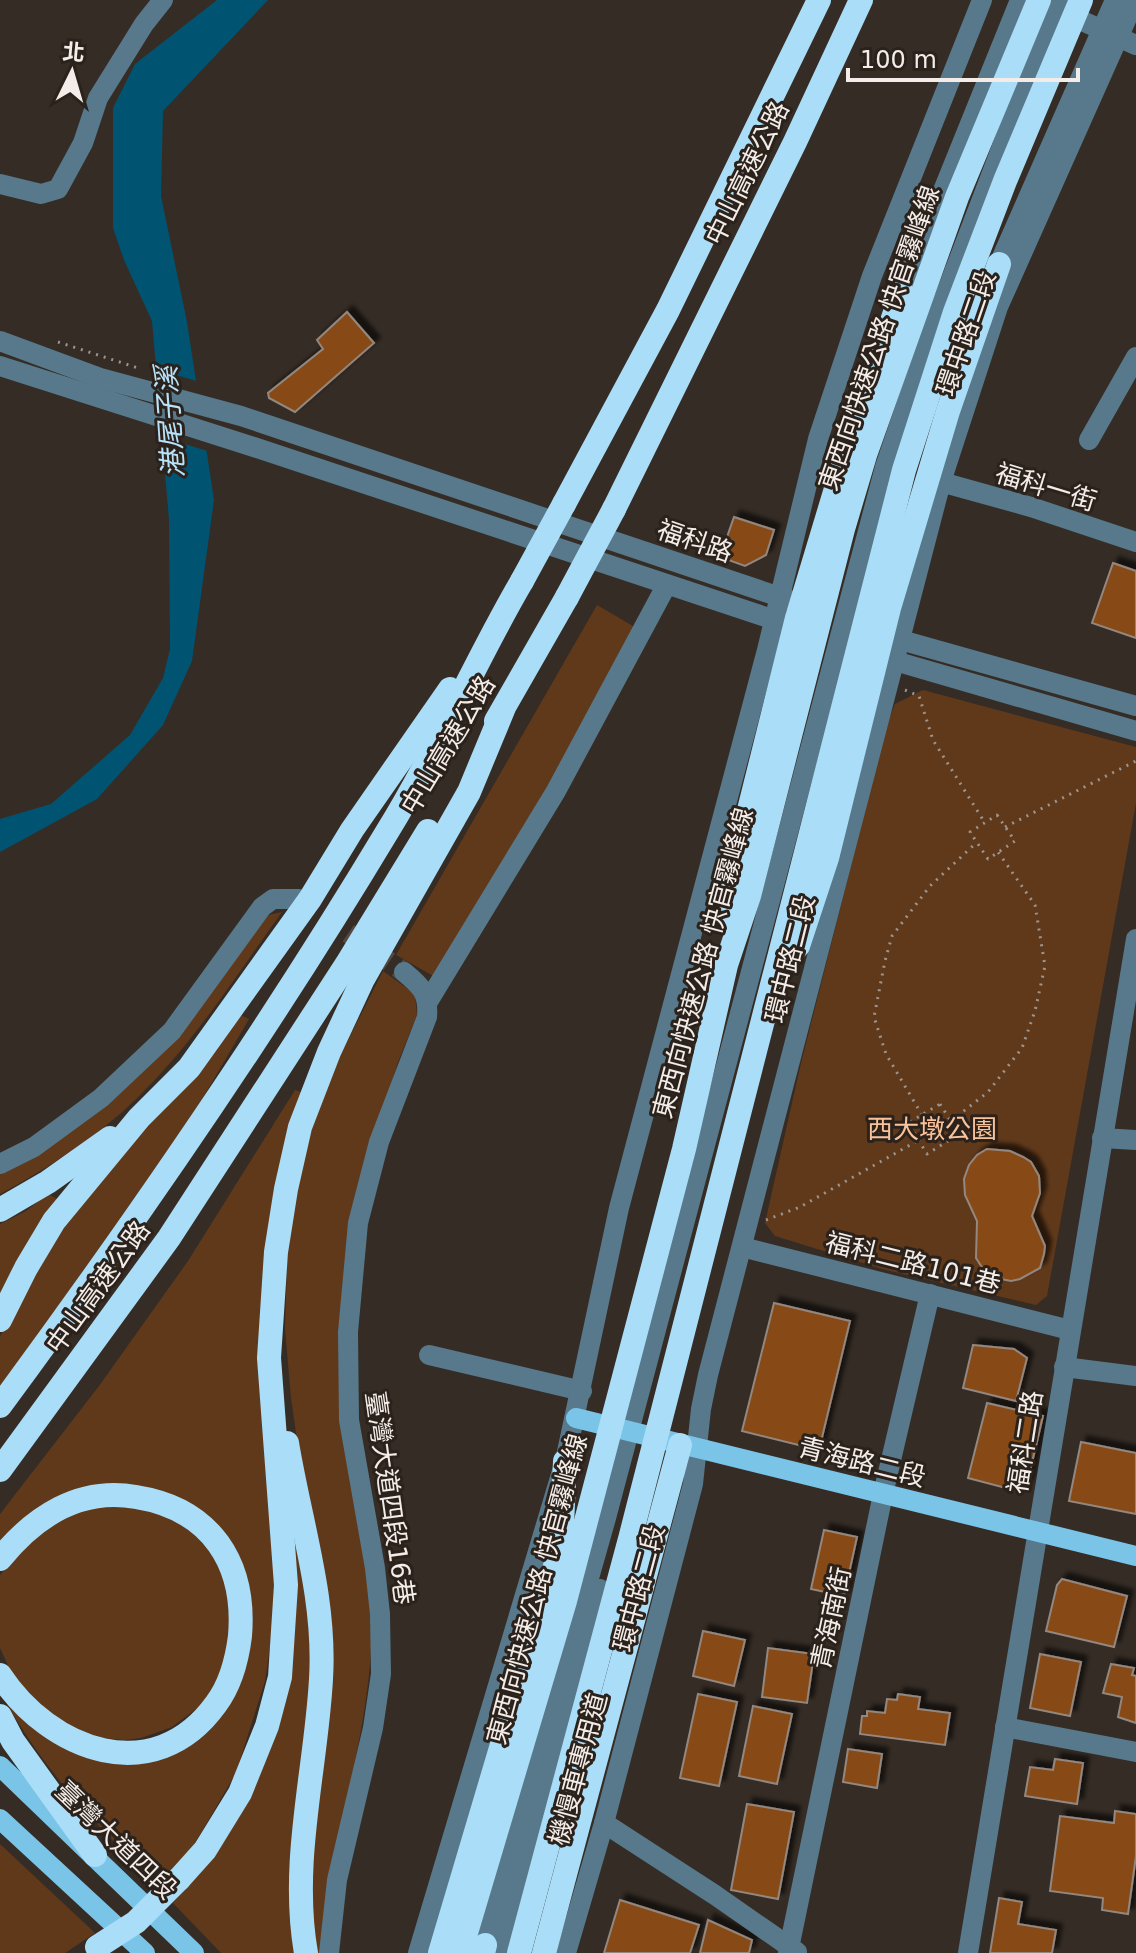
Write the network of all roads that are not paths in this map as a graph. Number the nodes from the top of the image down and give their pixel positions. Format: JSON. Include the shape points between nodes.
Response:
{"nodes":[{"id":1,"x":163,"y":0,"type":"edge"},
{"id":2,"x":819,"y":0,"type":"edge"},
{"id":3,"x":861,"y":0,"type":"edge"},
{"id":4,"x":982,"y":0,"type":"edge"},
{"id":5,"x":1020,"y":0,"type":"edge"},
{"id":6,"x":1115,"y":0,"type":"edge"},
{"id":7,"x":1135,"y":0,"type":"edge"},
{"id":8,"x":1059,"y":3,"type":"edge"},
{"id":9,"x":1119,"y":38,"type":"edge"},
{"id":10,"x":0,"y":184,"type":"edge"},
{"id":11,"x":999,"y":264,"type":"joint"},
{"id":12,"x":902,"y":292,"type":"joint"},
{"id":13,"x":0,"y":341,"type":"edge"},
{"id":14,"x":1136,"y":357,"type":"edge"},
{"id":15,"x":0,"y":366,"type":"edge"},
{"id":16,"x":98,"y":387,"type":"junction"},
{"id":17,"x":1089,"y":440,"type":"dead end"},
{"id":18,"x":941,"y":482,"type":"junction"},
{"id":19,"x":1136,"y":542,"type":"edge"},
{"id":20,"x":666,"y":586,"type":"junction"},
{"id":21,"x":780,"y":596,"type":"junction"},
{"id":22,"x":775,"y":620,"type":"junction"},
{"id":23,"x":850,"y":622,"type":"junction"},
{"id":24,"x":492,"y":633,"type":"junction"},
{"id":25,"x":900,"y":641,"type":"junction"},
{"id":26,"x":845,"y":644,"type":"junction"},
{"id":27,"x":894,"y":662,"type":"junction"},
{"id":28,"x":1136,"y":706,"type":"edge"},
{"id":29,"x":503,"y":710,"type":"junction"},
{"id":30,"x":1136,"y":731,"type":"edge"},
{"id":31,"x":299,"y":899,"type":"dead end"},
{"id":32,"x":1136,"y":939,"type":"edge"},
{"id":33,"x":726,"y":965,"type":"junction"},
{"id":34,"x":404,"y":972,"type":"tunnel mouth"},
{"id":35,"x":429,"y":1000,"type":"junction"},
{"id":36,"x":746,"y":1091,"type":"junction"},
{"id":37,"x":139,"y":1118,"type":"junction"},
{"id":38,"x":1102,"y":1138,"type":"junction"},
{"id":39,"x":1136,"y":1140,"type":"edge"},
{"id":40,"x":0,"y":1164,"type":"edge"},
{"id":41,"x":0,"y":1210,"type":"edge"},
{"id":42,"x":742,"y":1247,"type":"junction"},
{"id":43,"x":272,"y":1290,"type":"junction"},
{"id":44,"x":930,"y":1294,"type":"junction"},
{"id":45,"x":0,"y":1320,"type":"edge"},
{"id":46,"x":1070,"y":1330,"type":"junction"},
{"id":47,"x":429,"y":1355,"type":"dead end"},
{"id":48,"x":1064,"y":1367,"type":"junction"},
{"id":49,"x":1136,"y":1376,"type":"edge"},
{"id":50,"x":582,"y":1391,"type":"junction"},
{"id":51,"x":0,"y":1406,"type":"edge"},
{"id":52,"x":576,"y":1418,"type":"junction"},
{"id":53,"x":635,"y":1434,"type":"junction"},
{"id":54,"x":690,"y":1452,"type":"junction"},
{"id":55,"x":565,"y":1461,"type":"junction"},
{"id":56,"x":0,"y":1470,"type":"edge"},
{"id":57,"x":883,"y":1494,"type":"junction"},
{"id":58,"x":1037,"y":1532,"type":"junction"},
{"id":59,"x":1136,"y":1556,"type":"edge"},
{"id":60,"x":0,"y":1559,"type":"edge"},
{"id":61,"x":639,"y":1616,"type":"junction"},
{"id":62,"x":0,"y":1675,"type":"edge"},
{"id":63,"x":0,"y":1716,"type":"edge"},
{"id":64,"x":1005,"y":1727,"type":"junction"},
{"id":65,"x":1136,"y":1752,"type":"edge"},
{"id":66,"x":0,"y":1766,"type":"edge"},
{"id":67,"x":0,"y":1819,"type":"edge"},
{"id":68,"x":604,"y":1823,"type":"junction"},
{"id":69,"x":95,"y":1855,"type":"junction"},
{"id":70,"x":425,"y":1928,"type":"junction"},
{"id":71,"x":91,"y":1950,"type":"edge"},
{"id":72,"x":498,"y":1951,"type":"edge"},
{"id":73,"x":792,"y":1951,"type":"edge"},
{"id":74,"x":145,"y":1953,"type":"edge"},
{"id":75,"x":194,"y":1953,"type":"edge"},
{"id":76,"x":306,"y":1953,"type":"edge"},
{"id":77,"x":329,"y":1953,"type":"edge"},
{"id":78,"x":418,"y":1953,"type":"edge"},
{"id":79,"x":440,"y":1953,"type":"edge"},
{"id":80,"x":460,"y":1953,"type":"edge"},
{"id":81,"x":544,"y":1953,"type":"edge"},
{"id":82,"x":556,"y":1953,"type":"edge"},
{"id":83,"x":566,"y":1953,"type":"edge"},
{"id":84,"x":968,"y":1953,"type":"edge"}],
"edges":[{"from":1,"to":10,"type":"street","via":[[98,98],[83,143],[58,189],[41,194]]},
{"from":2,"to":24,"type":"highway","name":"中山高速公路","bridge":true,"via":[[668,310]]},
{"from":3,"to":29,"type":"highway","name":"中山高速公路","bridge":true,"via":[[614,509]]},
{"from":4,"to":21,"type":"street","via":[[872,276],[818,439]]},
{"from":5,"to":12,"type":"street"},
{"from":6,"to":9,"type":"street"},
{"from":7,"to":9,"type":"street","name":"環中路二段"},
{"from":8,"to":9,"type":"street"},
{"from":8,"to":23,"type":"street","name":"環中路二段","via":[[930,335],[885,467]]},
{"from":8,"to":33,"type":"highway","name":"東西向快速公路 快官霧峰線","bridge":true,"via":[[957,197],[874,429]]},
{"from":8,"to":36,"type":"highway","bridge":true,"via":[[1005,181],[904,470]]},
{"from":9,"to":11,"type":"street"},
{"from":9,"to":18,"type":"street","name":"環中路二段","via":[[998,307]]},
{"from":11,"to":36,"type":"highway","bridge":true,"via":[[889,608],[827,858]]},
{"from":12,"to":33,"type":"highway","bridge":true,"via":[[797,618],[735,866]]},
{"from":13,"to":16,"type":"street"},
{"from":14,"to":17,"type":"street"},
{"from":15,"to":16,"type":"street"},
{"from":16,"to":20,"type":"street","name":"福科路","via":[[260,449]]},
{"from":16,"to":21,"type":"street","name":"福科路","via":[[241,416]]},
{"from":18,"to":19,"type":"street","name":"福科一街"},
{"from":18,"to":25,"type":"street","name":"環中路二段"},
{"from":20,"to":22,"type":"street","name":"福科路"},
{"from":20,"to":35,"type":"street","name":"臺灣大道四段16巷","via":[[556,791]]},
{"from":21,"to":22,"type":"street"},
{"from":21,"to":23,"type":"street","name":"福科路"},
{"from":22,"to":26,"type":"street","name":"福科路"},
{"from":22,"to":50,"type":"street","via":[[619,1208]]},
{"from":23,"to":25,"type":"street","name":"福科路"},
{"from":23,"to":26,"type":"street","name":"環中路二段"},
{"from":24,"to":37,"type":"highway","via":[[189,1068]]},
{"from":24,"to":51,"type":"highway","name":"中山高速公路","via":[[430,756],[311,956],[178,1160]]},
{"from":25,"to":27,"type":"street","name":"環中路二段"},
{"from":25,"to":28,"type":"street","name":"福科路"},
{"from":26,"to":27,"type":"street","name":"福科路"},
{"from":26,"to":53,"type":"street","name":"環中路二段"},
{"from":27,"to":30,"type":"street","name":"福科路"},
{"from":27,"to":42,"type":"street","name":"環中路二段"},
{"from":29,"to":43,"type":"highway","via":[[469,792],[363,979],[312,1093],[286,1189]]},
{"from":29,"to":56,"type":"highway","name":"中山高速公路","via":[[169,1238]]},
{"from":31,"to":40,"type":"street","via":[[273,899],[262,907],[172,1031],[101,1098],[34,1147]]},
{"from":32,"to":38,"type":"street","name":"福科二路"},
{"from":33,"to":80,"type":"highway","name":"東西向快速公路 快官霧峰線","bridge":true,"via":[[684,1149],[565,1601]]},
{"from":34,"to":35,"type":"street"},
{"from":35,"to":77,"type":"street","name":"臺灣大道四段16巷","via":[[379,1142],[358,1223],[348,1332],[349,1420],[375,1568],[381,1674],[337,1880]]},
{"from":36,"to":72,"type":"highway","bridge":true,"via":[[631,1535]]},
{"from":37,"to":41,"type":"highway"},
{"from":37,"to":45,"type":"highway","via":[[54,1221]]},
{"from":38,"to":39,"type":"street"},
{"from":38,"to":46,"type":"street","name":"福科二路"},
{"from":42,"to":44,"type":"street","name":"福科二路101巷"},
{"from":42,"to":54,"type":"street","name":"環中路二段"},
{"from":43,"to":71,"type":"highway","bridge":true,"via":[[269,1358],[286,1585],[280,1677],[267,1726],[240,1793],[205,1850],[136,1922]]},
{"from":43,"to":76,"type":"highway","via":[[288,1446],[321,1631],[302,1861]]},
{"from":44,"to":46,"type":"street","name":"福科二路101巷"},
{"from":44,"to":57,"type":"street","name":"青海南街"},
{"from":46,"to":48,"type":"street","name":"福科二路"},
{"from":47,"to":50,"type":"street"},
{"from":48,"to":49,"type":"street"},
{"from":48,"to":58,"type":"street","name":"福科二路"},
{"from":50,"to":52,"type":"street"},
{"from":52,"to":53,"type":"main road","name":"青海路二段"},
{"from":52,"to":55,"type":"street"},
{"from":53,"to":54,"type":"main road","name":"青海路二段"},
{"from":53,"to":72,"type":"street","name":"環中路二段"},
{"from":54,"to":57,"type":"main road","name":"青海路二段"},
{"from":54,"to":61,"type":"highway"},
{"from":54,"to":68,"type":"street","name":"環中路二段","via":[[693,1484]]},
{"from":55,"to":70,"type":"street"},
{"from":55,"to":79,"type":"highway","bridge":true,"via":[[556,1548]]},
{"from":57,"to":58,"type":"main road","name":"青海路二段"},
{"from":57,"to":73,"type":"street","name":"青海南街"},
{"from":58,"to":59,"type":"main road","name":"青海路二段"},
{"from":58,"to":64,"type":"street","name":"福科二路"},
{"from":60,"to":62,"type":"highway","via":[[25,1530],[66,1505],[113,1495],[146,1498],[186,1515],[218,1543],[229,1557],[240,1609],[239,1645],[225,1691],[197,1725],[159,1747],[115,1752],[72,1742],[14,1695]]},
{"from":61,"to":81,"type":"highway"},
{"from":61,"to":82,"type":"street","name":"機慢車專用道"},
{"from":63,"to":69,"type":"highway"},
{"from":64,"to":65,"type":"street"},
{"from":64,"to":84,"type":"street","name":"福科二路"},
{"from":66,"to":69,"type":"main road","name":"臺灣大道四段"},
{"from":67,"to":74,"type":"main road"},
{"from":68,"to":73,"type":"street"},
{"from":68,"to":83,"type":"street","name":"環中路二段"},
{"from":69,"to":75,"type":"main road","name":"臺灣大道四段"},
{"from":70,"to":72,"type":"street"},
{"from":70,"to":78,"type":"street"}]}
